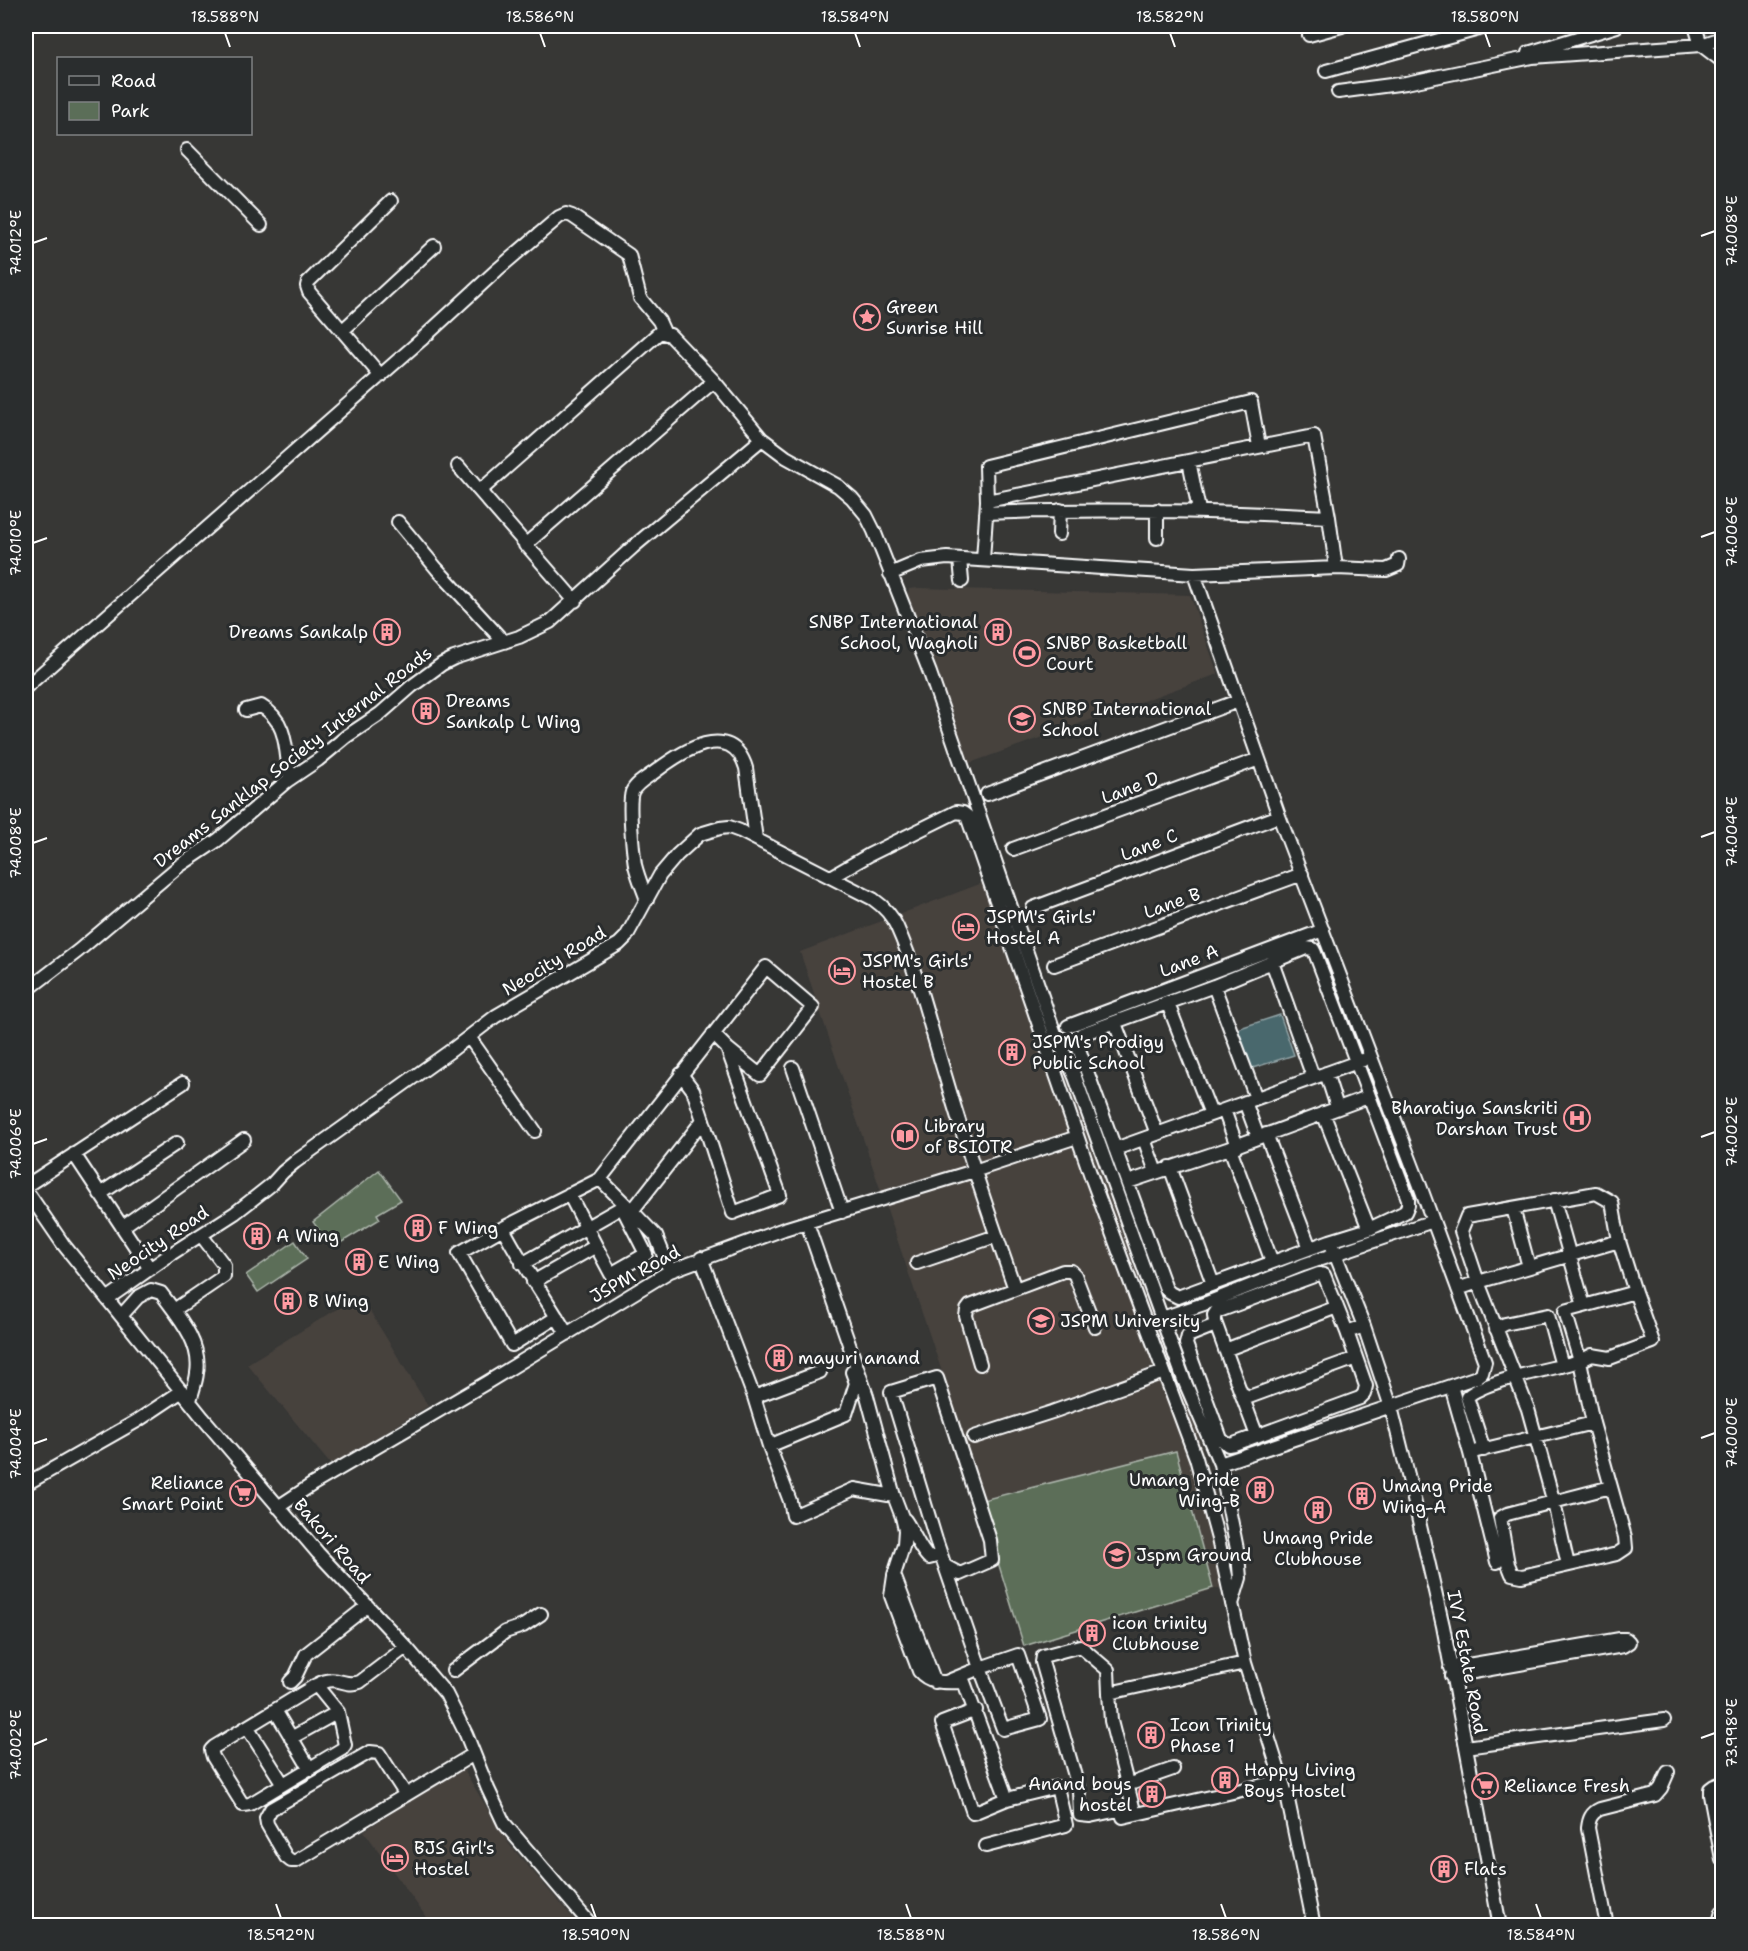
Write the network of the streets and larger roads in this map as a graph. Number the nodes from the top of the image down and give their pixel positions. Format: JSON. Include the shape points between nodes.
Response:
{"nodes":[{"id":1,"x":1342,"y":26,"type":"edge"},
{"id":2,"x":1490,"y":26,"type":"edge"},
{"id":3,"x":1617,"y":26,"type":"edge"},
{"id":4,"x":1695,"y":26,"type":"edge"},
{"id":5,"x":1309,"y":35,"type":"dead end"},
{"id":6,"x":1722,"y":39,"type":"edge"},
{"id":7,"x":1701,"y":45,"type":"junction"},
{"id":8,"x":1517,"y":60,"type":"junction"},
{"id":9,"x":1722,"y":61,"type":"edge"},
{"id":10,"x":1326,"y":71,"type":"dead end"},
{"id":11,"x":1338,"y":92,"type":"dead end"},
{"id":12,"x":187,"y":150,"type":"dead end"},
{"id":13,"x":391,"y":201,"type":"dead end"},
{"id":14,"x":261,"y":225,"type":"dead end"},
{"id":15,"x":435,"y":246,"type":"dead end"},
{"id":16,"x":342,"y":331,"type":"junction"},
{"id":17,"x":663,"y":332,"type":"junction"},
{"id":18,"x":381,"y":376,"type":"junction"},
{"id":19,"x":714,"y":381,"type":"junction"},
{"id":20,"x":762,"y":439,"type":"junction"},
{"id":21,"x":1259,"y":446,"type":"junction"},
{"id":22,"x":1189,"y":460,"type":"junction"},
{"id":23,"x":458,"y":466,"type":"dead end"},
{"id":24,"x":480,"y":491,"type":"junction"},
{"id":25,"x":986,"y":507,"type":"junction"},
{"id":26,"x":1060,"y":510,"type":"junction"},
{"id":27,"x":1157,"y":510,"type":"junction"},
{"id":28,"x":1199,"y":510,"type":"junction"},
{"id":29,"x":1329,"y":517,"type":"junction"},
{"id":30,"x":398,"y":522,"type":"dead end"},
{"id":31,"x":1059,"y":534,"type":"dead end"},
{"id":32,"x":1157,"y":538,"type":"dead end"},
{"id":33,"x":525,"y":545,"type":"junction"},
{"id":34,"x":1399,"y":559,"type":"dead end"},
{"id":35,"x":960,"y":560,"type":"junction"},
{"id":36,"x":983,"y":560,"type":"junction"},
{"id":37,"x":1336,"y":568,"type":"junction"},
{"id":38,"x":890,"y":574,"type":"junction"},
{"id":39,"x":1194,"y":574,"type":"junction"},
{"id":40,"x":962,"y":581,"type":"dead end"},
{"id":41,"x":575,"y":601,"type":"junction"},
{"id":42,"x":504,"y":642,"type":"junction"},
{"id":43,"x":26,"y":687,"type":"edge"},
{"id":44,"x":1238,"y":701,"type":"junction"},
{"id":45,"x":246,"y":710,"type":"dead end"},
{"id":46,"x":1259,"y":759,"type":"junction"},
{"id":47,"x":290,"y":779,"type":"junction"},
{"id":48,"x":987,"y":794,"type":"dead end"},
{"id":49,"x":1279,"y":816,"type":"junction"},
{"id":50,"x":756,"y":839,"type":"junction"},
{"id":51,"x":1013,"y":849,"type":"dead end"},
{"id":52,"x":1302,"y":874,"type":"junction"},
{"id":53,"x":831,"y":877,"type":"junction"},
{"id":54,"x":647,"y":900,"type":"junction"},
{"id":55,"x":1032,"y":908,"type":"dead end"},
{"id":56,"x":1323,"y":930,"type":"junction"},
{"id":57,"x":1272,"y":962,"type":"junction"},
{"id":58,"x":1054,"y":965,"type":"dead end"},
{"id":59,"x":1215,"y":986,"type":"junction"},
{"id":60,"x":26,"y":991,"type":"edge"},
{"id":61,"x":1168,"y":1004,"type":"junction"},
{"id":62,"x":1115,"y":1023,"type":"junction"},
{"id":63,"x":1068,"y":1026,"type":"dead end"},
{"id":64,"x":713,"y":1034,"type":"junction"},
{"id":65,"x":469,"y":1037,"type":"junction"},
{"id":66,"x":727,"y":1048,"type":"junction"},
{"id":67,"x":1371,"y":1057,"type":"junction"},
{"id":68,"x":1356,"y":1062,"type":"junction"},
{"id":69,"x":793,"y":1068,"type":"dead end"},
{"id":70,"x":681,"y":1074,"type":"junction"},
{"id":71,"x":1320,"y":1075,"type":"junction"},
{"id":72,"x":183,"y":1083,"type":"dead end"},
{"id":73,"x":1368,"y":1097,"type":"junction"},
{"id":74,"x":1250,"y":1100,"type":"junction"},
{"id":75,"x":1337,"y":1107,"type":"junction"},
{"id":76,"x":1224,"y":1110,"type":"junction"},
{"id":77,"x":1323,"y":1113,"type":"junction"},
{"id":78,"x":1211,"y":1114,"type":"junction"},
{"id":79,"x":703,"y":1120,"type":"junction"},
{"id":80,"x":535,"y":1131,"type":"dead end"},
{"id":81,"x":1157,"y":1134,"type":"junction"},
{"id":82,"x":1262,"y":1136,"type":"junction"},
{"id":83,"x":1077,"y":1137,"type":"junction"},
{"id":84,"x":1144,"y":1138,"type":"junction"},
{"id":85,"x":244,"y":1140,"type":"dead end"},
{"id":86,"x":177,"y":1143,"type":"dead end"},
{"id":87,"x":1234,"y":1147,"type":"junction"},
{"id":88,"x":1115,"y":1149,"type":"junction"},
{"id":89,"x":74,"y":1154,"type":"junction"},
{"id":90,"x":1122,"y":1166,"type":"junction"},
{"id":91,"x":1170,"y":1167,"type":"junction"},
{"id":92,"x":1108,"y":1171,"type":"junction"},
{"id":93,"x":974,"y":1172,"type":"junction"},
{"id":94,"x":1156,"y":1172,"type":"junction"},
{"id":95,"x":600,"y":1179,"type":"junction"},
{"id":96,"x":1128,"y":1182,"type":"junction"},
{"id":97,"x":26,"y":1188,"type":"edge"},
{"id":98,"x":100,"y":1194,"type":"junction"},
{"id":99,"x":569,"y":1194,"type":"junction"},
{"id":100,"x":1554,"y":1200,"type":"junction"},
{"id":101,"x":627,"y":1208,"type":"junction"},
{"id":102,"x":1513,"y":1208,"type":"junction"},
{"id":103,"x":842,"y":1212,"type":"junction"},
{"id":104,"x":1433,"y":1221,"type":"junction"},
{"id":105,"x":807,"y":1223,"type":"junction"},
{"id":106,"x":122,"y":1227,"type":"junction"},
{"id":107,"x":587,"y":1227,"type":"junction"},
{"id":108,"x":503,"y":1228,"type":"junction"},
{"id":109,"x":1369,"y":1229,"type":"junction"},
{"id":110,"x":201,"y":1235,"type":"junction"},
{"id":111,"x":996,"y":1236,"type":"junction"},
{"id":112,"x":1330,"y":1240,"type":"junction"},
{"id":113,"x":1618,"y":1241,"type":"junction"},
{"id":114,"x":596,"y":1246,"type":"junction"},
{"id":115,"x":1310,"y":1248,"type":"junction"},
{"id":116,"x":1335,"y":1254,"type":"junction"},
{"id":117,"x":1569,"y":1256,"type":"junction"},
{"id":118,"x":701,"y":1258,"type":"junction"},
{"id":119,"x":1272,"y":1262,"type":"junction"},
{"id":120,"x":917,"y":1263,"type":"dead end"},
{"id":121,"x":522,"y":1264,"type":"junction"},
{"id":122,"x":1529,"y":1267,"type":"junction"},
{"id":123,"x":150,"y":1269,"type":"junction"},
{"id":124,"x":670,"y":1271,"type":"junction"},
{"id":125,"x":1241,"y":1273,"type":"junction"},
{"id":126,"x":533,"y":1282,"type":"junction"},
{"id":127,"x":1478,"y":1282,"type":"junction"},
{"id":128,"x":819,"y":1283,"type":"dead end"},
{"id":129,"x":1213,"y":1284,"type":"junction"},
{"id":130,"x":1247,"y":1287,"type":"junction"},
{"id":131,"x":1015,"y":1288,"type":"junction"},
{"id":132,"x":1458,"y":1289,"type":"junction"},
{"id":133,"x":1635,"y":1292,"type":"junction"},
{"id":134,"x":107,"y":1299,"type":"junction"},
{"id":135,"x":1584,"y":1306,"type":"junction"},
{"id":136,"x":1337,"y":1307,"type":"junction"},
{"id":137,"x":174,"y":1310,"type":"junction"},
{"id":138,"x":1565,"y":1311,"type":"junction"},
{"id":139,"x":1548,"y":1315,"type":"junction"},
{"id":140,"x":121,"y":1316,"type":"junction"},
{"id":141,"x":557,"y":1317,"type":"junction"},
{"id":142,"x":1162,"y":1318,"type":"junction"},
{"id":143,"x":1215,"y":1322,"type":"junction"},
{"id":144,"x":1364,"y":1326,"type":"junction"},
{"id":145,"x":1095,"y":1327,"type":"dead end"},
{"id":146,"x":1496,"y":1329,"type":"junction"},
{"id":147,"x":1347,"y":1332,"type":"junction"},
{"id":148,"x":567,"y":1334,"type":"junction"},
{"id":149,"x":1225,"y":1350,"type":"junction"},
{"id":150,"x":1356,"y":1358,"type":"junction"},
{"id":151,"x":1580,"y":1361,"type":"junction"},
{"id":152,"x":980,"y":1364,"type":"dead end"},
{"id":153,"x":1562,"y":1366,"type":"junction"},
{"id":154,"x":820,"y":1372,"type":"dead end"},
{"id":155,"x":1164,"y":1372,"type":"junction"},
{"id":156,"x":1517,"y":1377,"type":"junction"},
{"id":157,"x":1451,"y":1386,"type":"junction"},
{"id":158,"x":182,"y":1391,"type":"junction"},
{"id":159,"x":1241,"y":1393,"type":"junction"},
{"id":160,"x":754,"y":1397,"type":"junction"},
{"id":161,"x":190,"y":1401,"type":"junction"},
{"id":162,"x":1391,"y":1407,"type":"junction"},
{"id":163,"x":1593,"y":1423,"type":"junction"},
{"id":164,"x":1257,"y":1436,"type":"junction"},
{"id":165,"x":974,"y":1437,"type":"dead end"},
{"id":166,"x":1537,"y":1437,"type":"junction"},
{"id":167,"x":769,"y":1446,"type":"junction"},
{"id":168,"x":1484,"y":1450,"type":"junction"},
{"id":169,"x":1470,"y":1453,"type":"junction"},
{"id":170,"x":1220,"y":1464,"type":"junction"},
{"id":171,"x":26,"y":1484,"type":"edge"},
{"id":172,"x":1611,"y":1487,"type":"junction"},
{"id":173,"x":894,"y":1496,"type":"junction"},
{"id":174,"x":1554,"y":1503,"type":"junction"},
{"id":175,"x":278,"y":1507,"type":"junction"},
{"id":176,"x":902,"y":1517,"type":"junction"},
{"id":177,"x":941,"y":1555,"type":"junction"},
{"id":178,"x":1497,"y":1562,"type":"dead end"},
{"id":179,"x":1568,"y":1565,"type":"junction"},
{"id":180,"x":947,"y":1568,"type":"junction"},
{"id":181,"x":1232,"y":1604,"type":"junction"},
{"id":182,"x":366,"y":1607,"type":"junction"},
{"id":183,"x":541,"y":1614,"type":"dead end"},
{"id":184,"x":406,"y":1647,"type":"junction"},
{"id":185,"x":1245,"y":1663,"type":"junction"},
{"id":186,"x":980,"y":1668,"type":"junction"},
{"id":187,"x":453,"y":1671,"type":"dead end"},
{"id":188,"x":1451,"y":1672,"type":"junction"},
{"id":189,"x":290,"y":1682,"type":"dead end"},
{"id":190,"x":941,"y":1682,"type":"junction"},
{"id":191,"x":316,"y":1685,"type":"junction"},
{"id":192,"x":1109,"y":1693,"type":"junction"},
{"id":193,"x":275,"y":1710,"type":"junction"},
{"id":194,"x":976,"y":1710,"type":"junction"},
{"id":195,"x":338,"y":1712,"type":"junction"},
{"id":196,"x":1664,"y":1720,"type":"dead end"},
{"id":197,"x":247,"y":1727,"type":"junction"},
{"id":198,"x":291,"y":1738,"type":"junction"},
{"id":199,"x":1466,"y":1747,"type":"junction"},
{"id":200,"x":474,"y":1754,"type":"junction"},
{"id":201,"x":310,"y":1768,"type":"junction"},
{"id":202,"x":1173,"y":1769,"type":"dead end"},
{"id":203,"x":1668,"y":1772,"type":"dead end"},
{"id":204,"x":1281,"y":1781,"type":"junction"},
{"id":205,"x":1722,"y":1783,"type":"edge"},
{"id":206,"x":283,"y":1784,"type":"junction"},
{"id":207,"x":1127,"y":1785,"type":"junction"},
{"id":208,"x":406,"y":1795,"type":"junction"},
{"id":209,"x":1007,"y":1799,"type":"junction"},
{"id":210,"x":1719,"y":1824,"type":"edge"},
{"id":211,"x":1084,"y":1826,"type":"dead end"},
{"id":212,"x":986,"y":1846,"type":"dead end"},
{"id":213,"x":1722,"y":1859,"type":"edge"},
{"id":214,"x":1722,"y":1912,"type":"edge"},
{"id":215,"x":592,"y":1926,"type":"edge"},
{"id":216,"x":1314,"y":1926,"type":"edge"},
{"id":217,"x":1500,"y":1926,"type":"edge"},
{"id":218,"x":1607,"y":1926,"type":"edge"},
{"id":219,"x":1721,"y":1926,"type":"edge"}],
"edges":[{"from":1,"to":5,"type":"street"},
{"from":2,"to":10,"type":"street"},
{"from":3,"to":8,"type":"street","via":[[1537,50]]},
{"from":4,"to":7,"type":"street"},
{"from":6,"to":7,"type":"street"},
{"from":7,"to":8,"type":"street"},
{"from":7,"to":9,"type":"street"},
{"from":8,"to":11,"type":"street","via":[[1406,83]]},
{"from":12,"to":14,"type":"street"},
{"from":13,"to":16,"type":"street","via":[[308,282],[309,292]]},
{"from":15,"to":16,"type":"street"},
{"from":16,"to":18,"type":"street"},
{"from":17,"to":18,"type":"street","via":[[640,298],[629,255],[566,214],[497,270]]},
{"from":17,"to":19,"type":"street"},
{"from":17,"to":24,"type":"street"},
{"from":18,"to":43,"type":"street"},
{"from":19,"to":20,"type":"street"},
{"from":19,"to":33,"type":"street"},
{"from":20,"to":38,"type":"street","via":[[838,486],[860,506]]},
{"from":20,"to":41,"type":"street","name":"Dreams Sanklap Society Internal Roads"},
{"from":21,"to":22,"type":"street"},
{"from":21,"to":25,"type":"street","via":[[1251,402],[986,466]]},
{"from":21,"to":29,"type":"street","via":[[1314,436]]},
{"from":22,"to":25,"type":"street"},
{"from":22,"to":28,"type":"street"},
{"from":23,"to":24,"type":"street"},
{"from":24,"to":33,"type":"street"},
{"from":25,"to":26,"type":"street"},
{"from":25,"to":36,"type":"street"},
{"from":26,"to":27,"type":"street"},
{"from":26,"to":31,"type":"street"},
{"from":27,"to":28,"type":"street"},
{"from":27,"to":32,"type":"street"},
{"from":28,"to":29,"type":"street"},
{"from":29,"to":37,"type":"street"},
{"from":30,"to":42,"type":"street"},
{"from":33,"to":41,"type":"street"},
{"from":34,"to":37,"type":"street","via":[[1398,565],[1386,570]]},
{"from":35,"to":36,"type":"street"},
{"from":35,"to":38,"type":"street","via":[[921,561]]},
{"from":35,"to":40,"type":"street"},
{"from":36,"to":39,"type":"street"},
{"from":37,"to":39,"type":"street"},
{"from":38,"to":92,"type":"street","via":[[933,682],[1054,1031],[1075,1077]]},
{"from":39,"to":44,"type":"street"},
{"from":41,"to":42,"type":"street","name":"Dreams Sanklap Society Internal Roads","via":[[550,622]]},
{"from":42,"to":47,"type":"street","name":"Dreams Sanklap Society Internal Roads","via":[[441,664]]},
{"from":44,"to":46,"type":"street"},
{"from":44,"to":48,"type":"street"},
{"from":45,"to":47,"type":"street","via":[[261,706],[272,712],[282,726]]},
{"from":46,"to":49,"type":"street"},
{"from":46,"to":51,"type":"street","name":"Lane D"},
{"from":47,"to":60,"type":"street","name":"Dreams Sanklap Society Internal Roads"},
{"from":49,"to":52,"type":"street"},
{"from":49,"to":55,"type":"street","name":"Lane C"},
{"from":50,"to":53,"type":"street","name":"Neocity Road"},
{"from":50,"to":54,"type":"street","name":"Neocity Road","via":[[729,827],[700,834],[660,875]]},
{"from":50,"to":54,"type":"street","via":[[743,759],[738,752],[724,743],[688,749],[638,784],[631,795],[635,864]]},
{"from":52,"to":56,"type":"street"},
{"from":52,"to":58,"type":"street","name":"Lane B"},
{"from":53,"to":83,"type":"street","via":[[956,812],[967,816]]},
{"from":53,"to":93,"type":"street","name":"Neocity Road","via":[[882,905],[897,926]]},
{"from":54,"to":65,"type":"street","name":"Neocity Road","via":[[619,944],[496,1016]]},
{"from":56,"to":63,"type":"street","name":"Lane A"},
{"from":56,"to":67,"type":"street"},
{"from":57,"to":59,"type":"street"},
{"from":57,"to":68,"type":"street","via":[[1312,949]]},
{"from":57,"to":71,"type":"street"},
{"from":59,"to":61,"type":"street"},
{"from":59,"to":74,"type":"street"},
{"from":61,"to":62,"type":"street"},
{"from":61,"to":78,"type":"street"},
{"from":62,"to":81,"type":"street"},
{"from":62,"to":88,"type":"street","via":[[1078,1036],[1076,1045]]},
{"from":64,"to":66,"type":"street"},
{"from":64,"to":66,"type":"street","via":[[766,967],[813,1007],[760,1075]]},
{"from":64,"to":70,"type":"street"},
{"from":65,"to":80,"type":"street"},
{"from":65,"to":110,"type":"street","name":"Neocity Road"},
{"from":66,"to":79,"type":"street","via":[[780,1195],[733,1213]]},
{"from":67,"to":68,"type":"street"},
{"from":67,"to":104,"type":"street"},
{"from":68,"to":71,"type":"street"},
{"from":68,"to":73,"type":"street"},
{"from":69,"to":103,"type":"street"},
{"from":70,"to":79,"type":"street","via":[[693,1090]]},
{"from":70,"to":95,"type":"street"},
{"from":71,"to":74,"type":"street"},
{"from":71,"to":75,"type":"street"},
{"from":72,"to":89,"type":"street"},
{"from":73,"to":75,"type":"street"},
{"from":73,"to":109,"type":"street","via":[[1408,1204],[1405,1212]]},
{"from":74,"to":76,"type":"street"},
{"from":74,"to":82,"type":"street"},
{"from":75,"to":77,"type":"street"},
{"from":76,"to":78,"type":"street"},
{"from":76,"to":87,"type":"street"},
{"from":77,"to":82,"type":"street"},
{"from":77,"to":109,"type":"street"},
{"from":78,"to":81,"type":"street"},
{"from":79,"to":101,"type":"street"},
{"from":81,"to":84,"type":"street"},
{"from":82,"to":87,"type":"street"},
{"from":82,"to":115,"type":"street"},
{"from":83,"to":93,"type":"street","name":"JSPM Road"},
{"from":83,"to":155,"type":"street"},
{"from":84,"to":88,"type":"street"},
{"from":84,"to":94,"type":"street"},
{"from":85,"to":106,"type":"street"},
{"from":86,"to":98,"type":"street"},
{"from":87,"to":91,"type":"street"},
{"from":87,"to":119,"type":"street"},
{"from":88,"to":90,"type":"street"},
{"from":89,"to":97,"type":"street"},
{"from":89,"to":98,"type":"street"},
{"from":90,"to":92,"type":"street"},
{"from":90,"to":96,"type":"street"},
{"from":91,"to":94,"type":"street"},
{"from":91,"to":129,"type":"street"},
{"from":92,"to":142,"type":"street"},
{"from":93,"to":103,"type":"street","name":"JSPM Road"},
{"from":93,"to":111,"type":"street","name":"Neocity Road"},
{"from":94,"to":96,"type":"street"},
{"from":95,"to":99,"type":"street"},
{"from":95,"to":101,"type":"street"},
{"from":96,"to":129,"type":"street","via":[[1170,1293],[1178,1297]]},
{"from":97,"to":134,"type":"street","name":"Bakori Road","via":[[63,1244]]},
{"from":98,"to":106,"type":"street"},
{"from":99,"to":107,"type":"street"},
{"from":99,"to":108,"type":"street"},
{"from":100,"to":102,"type":"street"},
{"from":100,"to":113,"type":"street","via":[[1596,1193],[1612,1202]]},
{"from":100,"to":117,"type":"street"},
{"from":101,"to":107,"type":"street"},
{"from":101,"to":114,"type":"street","via":[[646,1254],[611,1274]]},
{"from":101,"to":124,"type":"street","via":[[656,1236]]},
{"from":102,"to":122,"type":"street"},
{"from":102,"to":127,"type":"street","via":[[1467,1216],[1461,1231]]},
{"from":103,"to":105,"type":"street","name":"JSPM Road"},
{"from":104,"to":116,"type":"street"},
{"from":104,"to":132,"type":"street"},
{"from":105,"to":118,"type":"street","name":"JSPM Road"},
{"from":105,"to":173,"type":"street","via":[[867,1396]]},
{"from":106,"to":123,"type":"street"},
{"from":107,"to":114,"type":"street"},
{"from":107,"to":121,"type":"street"},
{"from":108,"to":121,"type":"street"},
{"from":108,"to":141,"type":"street","via":[[459,1253],[512,1345]]},
{"from":109,"to":112,"type":"street"},
{"from":110,"to":123,"type":"street","name":"Neocity Road"},
{"from":110,"to":137,"type":"street","via":[[224,1265],[224,1276]]},
{"from":111,"to":120,"type":"street"},
{"from":111,"to":131,"type":"street","name":"Neocity Road"},
{"from":112,"to":115,"type":"street"},
{"from":112,"to":116,"type":"street","name":"IVY Estate Road"},
{"from":113,"to":117,"type":"street"},
{"from":113,"to":133,"type":"street"},
{"from":114,"to":126,"type":"street"},
{"from":115,"to":119,"type":"street"},
{"from":116,"to":130,"type":"street"},
{"from":116,"to":144,"type":"street","name":"IVY Estate Road"},
{"from":117,"to":122,"type":"street"},
{"from":117,"to":135,"type":"street"},
{"from":118,"to":124,"type":"street","name":"JSPM Road"},
{"from":118,"to":160,"type":"street"},
{"from":119,"to":125,"type":"street"},
{"from":121,"to":126,"type":"street"},
{"from":122,"to":127,"type":"street"},
{"from":123,"to":134,"type":"street","name":"Neocity Road"},
{"from":124,"to":148,"type":"street","name":"JSPM Road"},
{"from":125,"to":129,"type":"street"},
{"from":125,"to":130,"type":"street"},
{"from":126,"to":141,"type":"street"},
{"from":127,"to":132,"type":"street"},
{"from":127,"to":146,"type":"street"},
{"from":128,"to":167,"type":"street","via":[[856,1383],[846,1414]]},
{"from":130,"to":142,"type":"street"},
{"from":131,"to":145,"type":"street","via":[[1063,1270],[1071,1271]]},
{"from":131,"to":152,"type":"street","via":[[967,1310]]},
{"from":132,"to":157,"type":"street","via":[[1485,1362],[1477,1377]]},
{"from":133,"to":135,"type":"street"},
{"from":133,"to":151,"type":"street","via":[[1653,1342],[1610,1358],[1592,1355]]},
{"from":134,"to":140,"type":"street","name":"Bakori Road"},
{"from":135,"to":138,"type":"street"},
{"from":136,"to":143,"type":"street","via":[[1324,1275],[1319,1274],[1216,1312]]},
{"from":136,"to":147,"type":"street"},
{"from":136,"to":149,"type":"street"},
{"from":137,"to":140,"type":"street","via":[[161,1293],[151,1290],[138,1297]]},
{"from":137,"to":161,"type":"street","via":[[193,1340],[197,1356]]},
{"from":138,"to":139,"type":"street"},
{"from":138,"to":151,"type":"street"},
{"from":139,"to":146,"type":"street"},
{"from":139,"to":153,"type":"street"},
{"from":140,"to":158,"type":"street","name":"Bakori Road"},
{"from":141,"to":148,"type":"street"},
{"from":142,"to":170,"type":"street"},
{"from":143,"to":149,"type":"street"},
{"from":143,"to":164,"type":"street","via":[[1211,1328],[1188,1336],[1186,1344],[1221,1439],[1228,1445]]},
{"from":144,"to":147,"type":"street"},
{"from":144,"to":162,"type":"street","name":"IVY Estate Road"},
{"from":146,"to":156,"type":"street"},
{"from":147,"to":150,"type":"street"},
{"from":148,"to":175,"type":"street","name":"JSPM Road"},
{"from":149,"to":159,"type":"street"},
{"from":150,"to":159,"type":"street","via":[[1254,1396]]},
{"from":150,"to":164,"type":"street","via":[[1366,1386],[1360,1398]]},
{"from":151,"to":153,"type":"street"},
{"from":151,"to":163,"type":"street"},
{"from":153,"to":156,"type":"street"},
{"from":154,"to":160,"type":"street"},
{"from":155,"to":165,"type":"street"},
{"from":155,"to":181,"type":"street","via":[[1206,1490]]},
{"from":156,"to":166,"type":"street"},
{"from":156,"to":168,"type":"street","via":[[1473,1391],[1467,1397]]},
{"from":157,"to":162,"type":"street"},
{"from":157,"to":169,"type":"street"},
{"from":158,"to":161,"type":"street","name":"Bakori Road"},
{"from":158,"to":171,"type":"street"},
{"from":159,"to":164,"type":"street"},
{"from":160,"to":167,"type":"street"},
{"from":161,"to":175,"type":"street","name":"Bakori Road"},
{"from":162,"to":170,"type":"street"},
{"from":162,"to":188,"type":"street","name":"IVY Estate Road"},
{"from":163,"to":166,"type":"street"},
{"from":163,"to":172,"type":"street"},
{"from":166,"to":168,"type":"street"},
{"from":166,"to":174,"type":"street"},
{"from":167,"to":173,"type":"street","via":[[793,1516],[854,1489]]},
{"from":168,"to":169,"type":"street"},
{"from":169,"to":178,"type":"street"},
{"from":170,"to":181,"type":"street","via":[[1239,1554],[1240,1578]]},
{"from":172,"to":174,"type":"street"},
{"from":172,"to":179,"type":"street","via":[[1626,1548],[1617,1554]]},
{"from":173,"to":176,"type":"street"},
{"from":174,"to":179,"type":"street"},
{"from":174,"to":179,"type":"street","via":[[1500,1518],[1508,1564],[1512,1574],[1522,1576]]},
{"from":175,"to":182,"type":"street","name":"Bakori Road"},
{"from":176,"to":177,"type":"street","via":[[925,1555]]},
{"from":176,"to":190,"type":"street","via":[[904,1544],[894,1575]]},
{"from":177,"to":180,"type":"street"},
{"from":177,"to":180,"type":"street","via":[[891,1392],[937,1378],[990,1540],[992,1560],[960,1574]]},
{"from":180,"to":186,"type":"street"},
{"from":181,"to":185,"type":"street"},
{"from":182,"to":184,"type":"street","name":"Bakori Road"},
{"from":182,"to":189,"type":"street","via":[[306,1653]]},
{"from":183,"to":187,"type":"street","via":[[505,1632]]},
{"from":184,"to":191,"type":"street","via":[[360,1682],[335,1679]]},
{"from":184,"to":200,"type":"street","name":"Bakori Road","via":[[446,1694]]},
{"from":185,"to":192,"type":"street"},
{"from":185,"to":204,"type":"street"},
{"from":186,"to":186,"type":"street","via":[[1003,1729],[1040,1719],[1018,1655]]},
{"from":186,"to":190,"type":"street"},
{"from":188,"to":188,"type":"street","via":[[1620,1639],[1629,1642],[1623,1646]]},
{"from":188,"to":199,"type":"street","name":"IVY Estate Road"},
{"from":190,"to":194,"type":"street","via":[[964,1682]]},
{"from":191,"to":193,"type":"street"},
{"from":191,"to":195,"type":"street"},
{"from":192,"to":207,"type":"street","via":[[1111,1721]]},
{"from":192,"to":207,"type":"street","via":[[1108,1670],[1083,1648],[1071,1648],[1042,1659],[1079,1790],[1080,1815],[1133,1807]]},
{"from":193,"to":197,"type":"street"},
{"from":193,"to":198,"type":"street"},
{"from":194,"to":209,"type":"street"},
{"from":194,"to":209,"type":"street","via":[[942,1723],[973,1813]]},
{"from":195,"to":198,"type":"street"},
{"from":195,"to":201,"type":"street","via":[[345,1745]]},
{"from":196,"to":199,"type":"street"},
{"from":197,"to":206,"type":"street"},
{"from":197,"to":206,"type":"street","via":[[211,1750],[235,1793],[246,1806]]},
{"from":198,"to":201,"type":"street"},
{"from":199,"to":217,"type":"street","name":"IVY Estate Road"},
{"from":200,"to":208,"type":"street"},
{"from":200,"to":215,"type":"street","name":"Bakori Road","via":[[504,1823]]},
{"from":201,"to":206,"type":"street"},
{"from":202,"to":207,"type":"street"},
{"from":203,"to":218,"type":"street","via":[[1654,1795],[1600,1809],[1589,1820]]},
{"from":204,"to":211,"type":"street"},
{"from":204,"to":216,"type":"street"},
{"from":205,"to":210,"type":"street","via":[[1710,1789]]},
{"from":208,"to":208,"type":"street","via":[[296,1861],[286,1857],[267,1824],[271,1809],[370,1752],[380,1753]]},
{"from":209,"to":212,"type":"street","via":[[1057,1787],[1066,1825]]},
{"from":210,"to":213,"type":"street"},
{"from":214,"to":219,"type":"street"}]}
